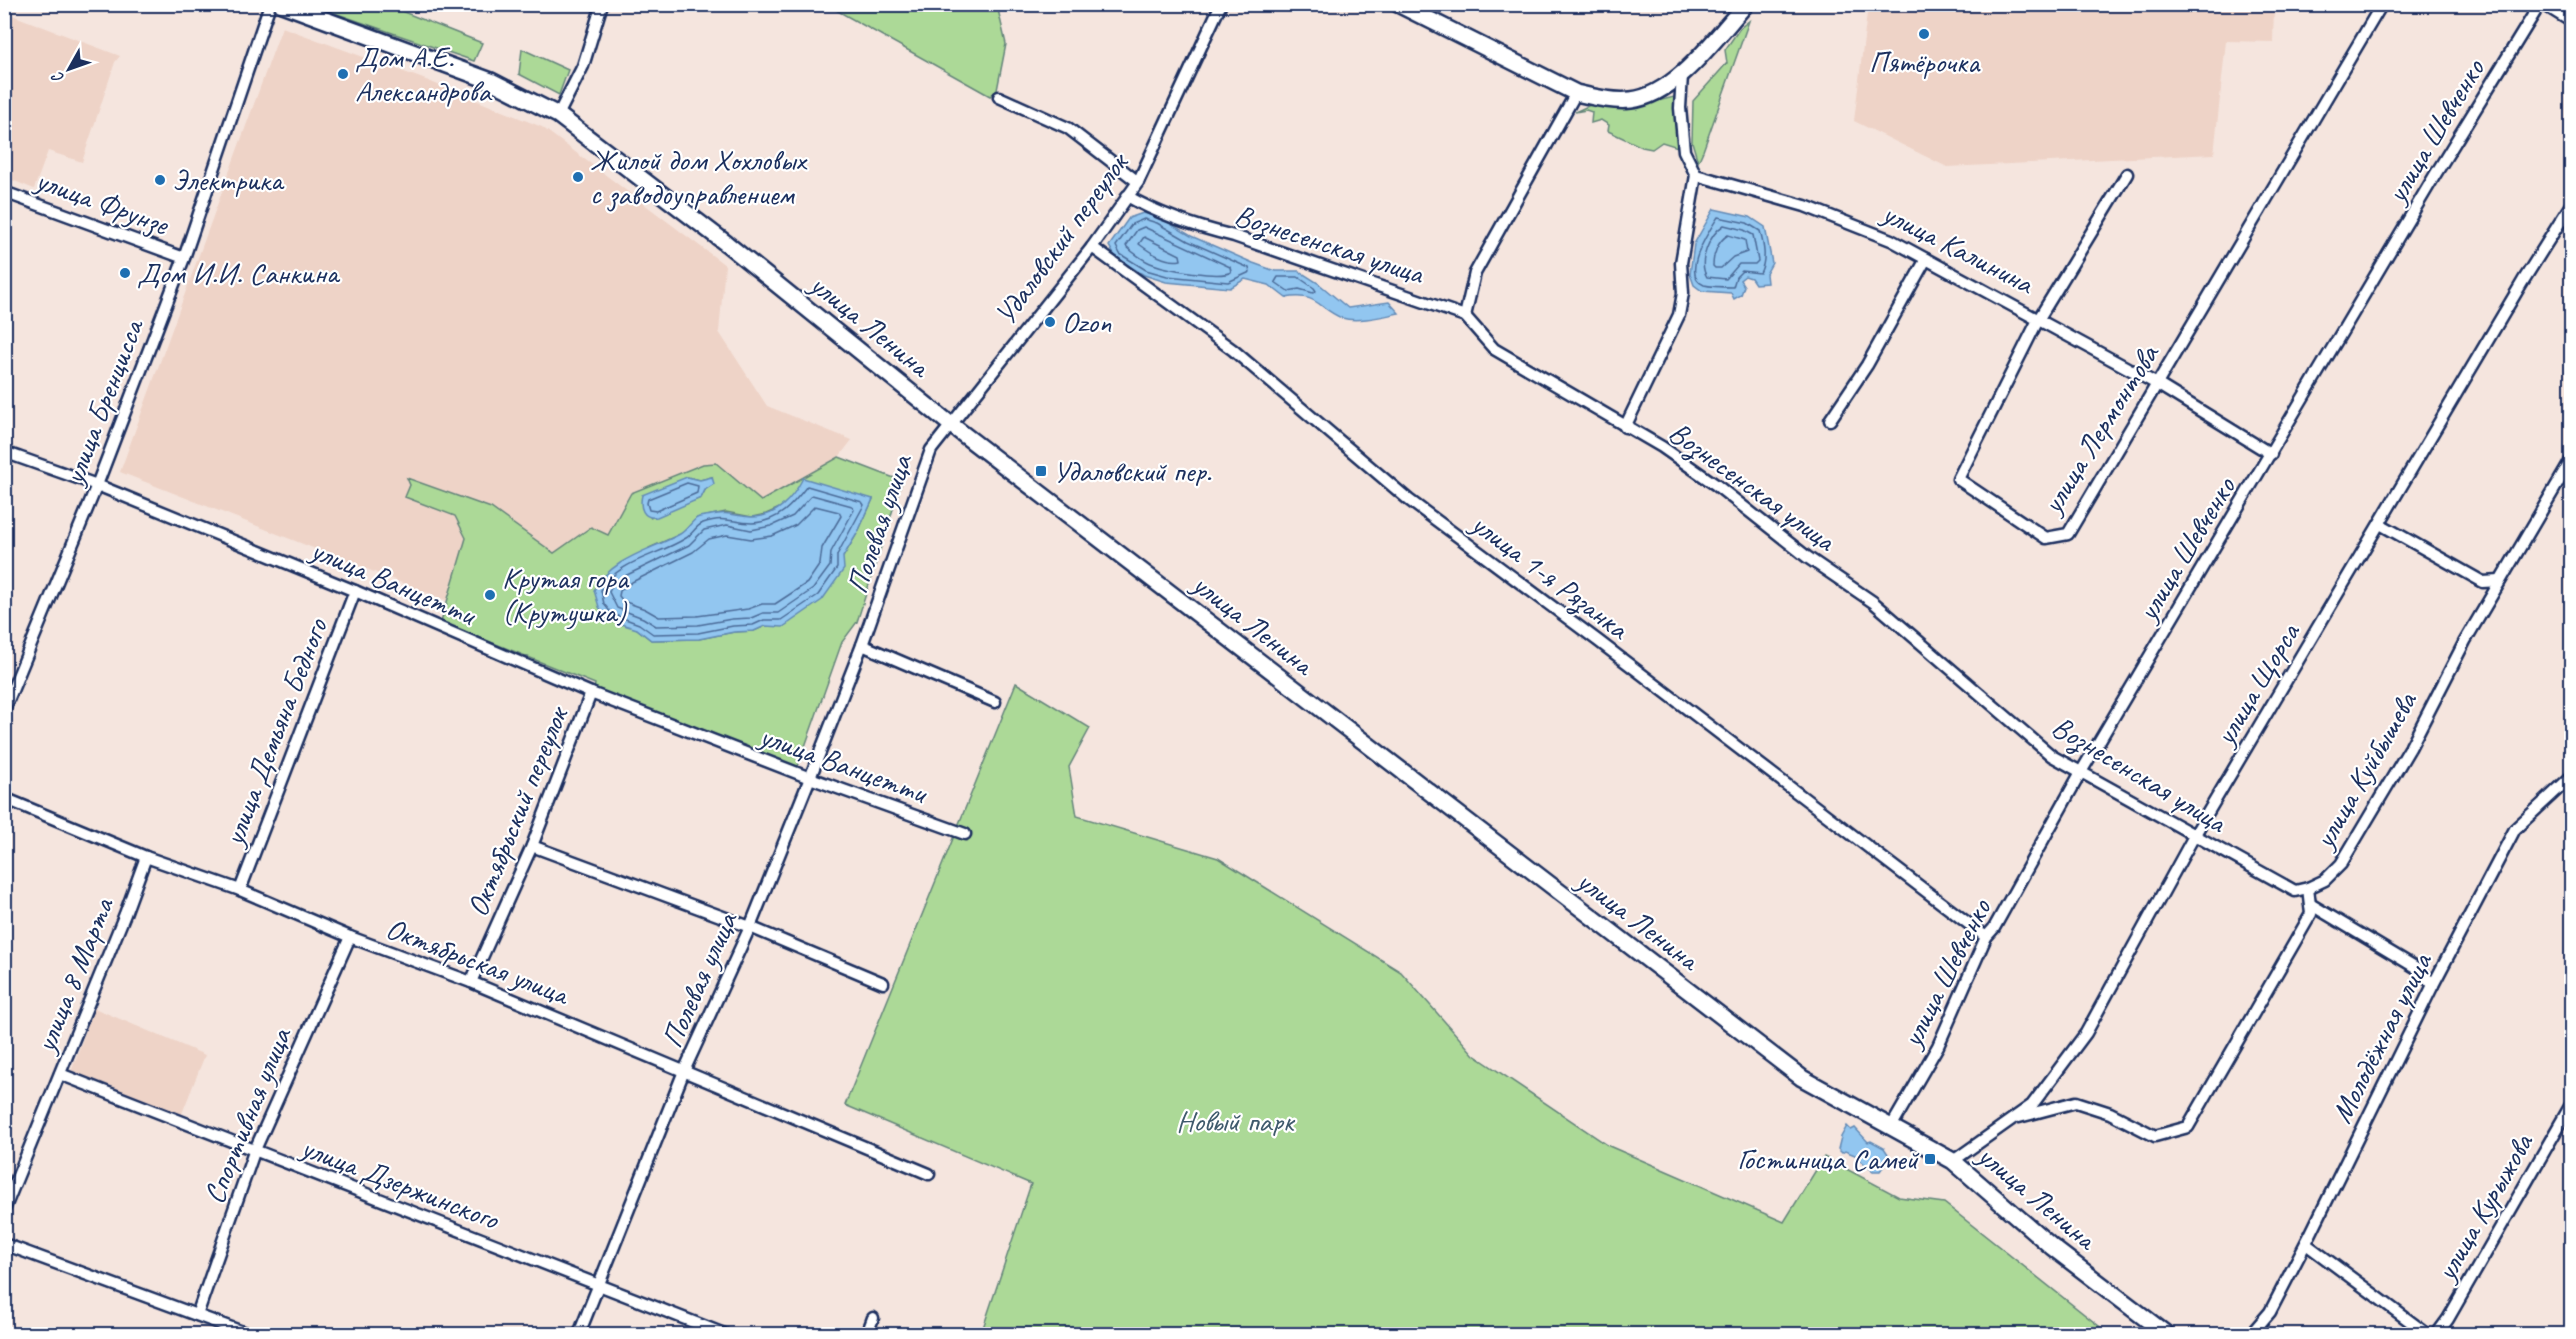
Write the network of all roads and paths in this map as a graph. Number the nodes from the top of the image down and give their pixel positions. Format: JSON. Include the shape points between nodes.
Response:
{"nodes":[{"id":1,"x":270,"y":4,"type":"edge"},
{"id":2,"x":282,"y":4,"type":"edge"},
{"id":3,"x":602,"y":4,"type":"edge"},
{"id":4,"x":1221,"y":4,"type":"edge"},
{"id":5,"x":1398,"y":4,"type":"edge"},
{"id":6,"x":1746,"y":4,"type":"edge"},
{"id":7,"x":2382,"y":4,"type":"edge"},
{"id":8,"x":2542,"y":4,"type":"edge"},
{"id":9,"x":2571,"y":22,"type":"edge"},
{"id":10,"x":1682,"y":75,"type":"junction"},
{"id":11,"x":1576,"y":93,"type":"junction"},
{"id":12,"x":999,"y":97,"type":"dead end"},
{"id":13,"x":558,"y":114,"type":"junction"},
{"id":14,"x":2127,"y":174,"type":"dead end"},
{"id":15,"x":1696,"y":176,"type":"junction"},
{"id":16,"x":1138,"y":183,"type":"junction"},
{"id":17,"x":4,"y":192,"type":"edge"},
{"id":18,"x":1127,"y":196,"type":"junction"},
{"id":19,"x":2571,"y":203,"type":"edge"},
{"id":20,"x":1092,"y":246,"type":"junction"},
{"id":21,"x":184,"y":258,"type":"junction"},
{"id":22,"x":1926,"y":259,"type":"junction"},
{"id":23,"x":1465,"y":316,"type":"junction"},
{"id":24,"x":2038,"y":320,"type":"junction"},
{"id":25,"x":2157,"y":384,"type":"junction"},
{"id":26,"x":1830,"y":420,"type":"dead end"},
{"id":27,"x":950,"y":424,"type":"junction"},
{"id":28,"x":1625,"y":427,"type":"junction"},
{"id":29,"x":4,"y":452,"type":"edge"},
{"id":30,"x":2271,"y":454,"type":"junction"},
{"id":31,"x":2571,"y":459,"type":"edge"},
{"id":32,"x":97,"y":485,"type":"junction"},
{"id":33,"x":2380,"y":524,"type":"junction"},
{"id":34,"x":2500,"y":581,"type":"junction"},
{"id":35,"x":355,"y":591,"type":"junction"},
{"id":36,"x":862,"y":645,"type":"junction"},
{"id":37,"x":591,"y":693,"type":"junction"},
{"id":38,"x":995,"y":702,"type":"dead end"},
{"id":39,"x":4,"y":710,"type":"edge"},
{"id":40,"x":2081,"y":772,"type":"junction"},
{"id":41,"x":2571,"y":776,"type":"edge"},
{"id":42,"x":810,"y":778,"type":"junction"},
{"id":43,"x":4,"y":798,"type":"edge"},
{"id":44,"x":965,"y":834,"type":"dead end"},
{"id":45,"x":2194,"y":836,"type":"junction"},
{"id":46,"x":532,"y":846,"type":"junction"},
{"id":47,"x":146,"y":857,"type":"junction"},
{"id":48,"x":2308,"y":888,"type":"junction"},
{"id":49,"x":240,"y":890,"type":"junction"},
{"id":50,"x":2310,"y":904,"type":"junction"},
{"id":51,"x":750,"y":927,"type":"junction"},
{"id":52,"x":350,"y":937,"type":"junction"},
{"id":53,"x":1986,"y":937,"type":"junction"},
{"id":54,"x":471,"y":982,"type":"junction"},
{"id":55,"x":883,"y":983,"type":"dead end"},
{"id":56,"x":2433,"y":985,"type":"junction"},
{"id":57,"x":684,"y":1071,"type":"junction"},
{"id":58,"x":60,"y":1074,"type":"junction"},
{"id":59,"x":2571,"y":1103,"type":"edge"},
{"id":60,"x":2016,"y":1118,"type":"junction"},
{"id":61,"x":1891,"y":1127,"type":"junction"},
{"id":62,"x":254,"y":1152,"type":"junction"},
{"id":63,"x":1953,"y":1161,"type":"junction"},
{"id":64,"x":929,"y":1174,"type":"dead end"},
{"id":65,"x":4,"y":1210,"type":"edge"},
{"id":66,"x":4,"y":1244,"type":"edge"},
{"id":67,"x":2306,"y":1244,"type":"junction"},
{"id":68,"x":598,"y":1284,"type":"junction"},
{"id":69,"x":197,"y":1315,"type":"junction"},
{"id":70,"x":873,"y":1318,"type":"dead end"},
{"id":71,"x":248,"y":1335,"type":"edge"},
{"id":72,"x":579,"y":1335,"type":"edge"},
{"id":73,"x":724,"y":1335,"type":"edge"},
{"id":74,"x":867,"y":1335,"type":"edge"},
{"id":75,"x":2166,"y":1335,"type":"edge"},
{"id":76,"x":2251,"y":1335,"type":"edge"},
{"id":77,"x":2427,"y":1335,"type":"edge"},
{"id":78,"x":2437,"y":1335,"type":"edge"}],
"edges":[{"from":1,"to":21,"type":"street","name":"улица Бренцисса"},
{"from":2,"to":13,"type":"street","name":"улица Ленина","via":[[491,81]]},
{"from":3,"to":13,"type":"street","via":[[583,66]]},
{"from":4,"to":16,"type":"street","name":"Удаловский переулок"},
{"from":5,"to":11,"type":"street"},
{"from":6,"to":10,"type":"street"},
{"from":7,"to":25,"type":"street","name":"улица Лермонтова"},
{"from":8,"to":9,"type":"street"},
{"from":8,"to":30,"type":"street","name":"улица Шевченко","via":[[2435,175]]},
{"from":10,"to":11,"type":"street","via":[[1656,92],[1632,100]]},
{"from":10,"to":15,"type":"street","via":[[1684,150]]},
{"from":11,"to":23,"type":"street","via":[[1475,273]]},
{"from":12,"to":16,"type":"street","via":[[1068,128]]},
{"from":13,"to":27,"type":"street","name":"улица Ленина","via":[[727,243]]},
{"from":14,"to":24,"type":"street","name":"улица Лермонтова"},
{"from":15,"to":22,"type":"street","name":"улица Калинина","via":[[1805,206],[1891,240]]},
{"from":15,"to":28,"type":"street","via":[[1681,263],[1683,293],[1679,315]]},
{"from":16,"to":18,"type":"street","name":"Удаловский переулок"},
{"from":17,"to":21,"type":"street","name":"улица Фрунзе"},
{"from":18,"to":20,"type":"street","name":"Удаловский переулок"},
{"from":18,"to":23,"type":"street","name":"Вознесенская улица","via":[[1205,229]]},
{"from":19,"to":33,"type":"street","name":"улица Щорса"},
{"from":20,"to":27,"type":"street","name":"Удаловский переулок"},
{"from":20,"to":53,"type":"street","name":"улица 1-я Рязанка","via":[[1233,350],[1409,500]]},
{"from":21,"to":32,"type":"street","name":"улица Бренцисса"},
{"from":22,"to":24,"type":"street","name":"улица Калинина"},
{"from":22,"to":26,"type":"street","via":[[1867,364]]},
{"from":23,"to":28,"type":"street","name":"Вознесенская улица","via":[[1494,349]]},
{"from":24,"to":25,"type":"street","name":"улица Калинина"},
{"from":24,"to":25,"type":"street","name":"улица Лермонтова","via":[[1958,479],[2046,538],[2068,534]]},
{"from":25,"to":30,"type":"street","name":"улица Калинина"},
{"from":27,"to":36,"type":"street","name":"Полевая улица","via":[[931,450]]},
{"from":27,"to":61,"type":"street","name":"улица Ленина","via":[[1802,1078]]},
{"from":28,"to":40,"type":"street","name":"Вознесенская улица","via":[[1716,484],[1807,557],[1873,602],[2052,756]]},
{"from":29,"to":32,"type":"street","name":"улица Ванцетти"},
{"from":30,"to":40,"type":"street","name":"улица Шевченко"},
{"from":31,"to":34,"type":"street","name":"улица Куйбышева"},
{"from":32,"to":35,"type":"street","name":"улица Ванцетти"},
{"from":32,"to":39,"type":"street","name":"улица Бренцисса"},
{"from":33,"to":34,"type":"street","via":[[2483,582]]},
{"from":33,"to":45,"type":"street","name":"улица Щорса"},
{"from":34,"to":48,"type":"street","name":"улица Куйбышева","via":[[2410,748],[2341,864],[2325,880]]},
{"from":35,"to":37,"type":"street","name":"улица Ванцетти"},
{"from":35,"to":49,"type":"street","name":"улица Демьяна Бедного"},
{"from":36,"to":38,"type":"street"},
{"from":36,"to":42,"type":"street","name":"Полевая улица"},
{"from":37,"to":42,"type":"street","name":"улица Ванцетти"},
{"from":37,"to":46,"type":"street","name":"Октябрьский переулок"},
{"from":40,"to":45,"type":"street","name":"Вознесенская улица"},
{"from":40,"to":53,"type":"street","name":"улица Шевченко"},
{"from":41,"to":56,"type":"street","name":"Молодёжная улица","via":[[2515,829]]},
{"from":42,"to":44,"type":"street","name":"улица Ванцетти"},
{"from":42,"to":51,"type":"street","name":"Полевая улица"},
{"from":43,"to":47,"type":"street","name":"Октябрьская улица"},
{"from":45,"to":48,"type":"street","name":"Вознесенская улица","via":[[2295,891]]},
{"from":45,"to":60,"type":"street","name":"улица Щорса","via":[[2086,1033],[2032,1105]]},
{"from":46,"to":51,"type":"street"},
{"from":46,"to":54,"type":"street","name":"Октябрьский переулок"},
{"from":47,"to":49,"type":"street","name":"Октябрьская улица"},
{"from":47,"to":58,"type":"street","name":"улица 8 Марта"},
{"from":48,"to":50,"type":"street","name":"улица Куйбышева"},
{"from":49,"to":52,"type":"street","name":"Октябрьская улица"},
{"from":50,"to":56,"type":"street","via":[[2420,970]]},
{"from":50,"to":60,"type":"street","name":"улица Куйбышева","via":[[2311,915],[2188,1127],[2155,1136],[2110,1113],[2076,1102]]},
{"from":51,"to":55,"type":"street"},
{"from":51,"to":57,"type":"street","name":"Полевая улица"},
{"from":52,"to":54,"type":"street","name":"Октябрьская улица"},
{"from":52,"to":62,"type":"street","name":"Спортивная улица"},
{"from":53,"to":61,"type":"street","name":"улица Шевченко","via":[[1938,1046]]},
{"from":54,"to":57,"type":"street","name":"Октябрьская улица"},
{"from":56,"to":67,"type":"street","name":"Молодёжная улица"},
{"from":57,"to":64,"type":"street","name":"Октябрьская улица"},
{"from":57,"to":68,"type":"street","name":"Полевая улица"},
{"from":58,"to":62,"type":"street","name":"улица Дзержинского"},
{"from":58,"to":65,"type":"street","name":"улица 8 Марта"},
{"from":59,"to":78,"type":"street","name":"улица Курыжова"},
{"from":60,"to":63,"type":"street","name":"улица Щорса"},
{"from":61,"to":63,"type":"street","name":"улица Ленина"},
{"from":62,"to":68,"type":"street","name":"улица Дзержинского"},
{"from":62,"to":69,"type":"street","name":"Спортивная улица"},
{"from":63,"to":75,"type":"street","name":"улица Ленина","via":[[2052,1247]]},
{"from":66,"to":69,"type":"street"},
{"from":67,"to":76,"type":"street","name":"Молодёжная улица","via":[[2270,1312]]},
{"from":67,"to":77,"type":"street"},
{"from":68,"to":72,"type":"street","name":"Полевая улица"},
{"from":68,"to":73,"type":"street","name":"улица Дзержинского"},
{"from":69,"to":71,"type":"street"},
{"from":70,"to":74,"type":"street"}]}
